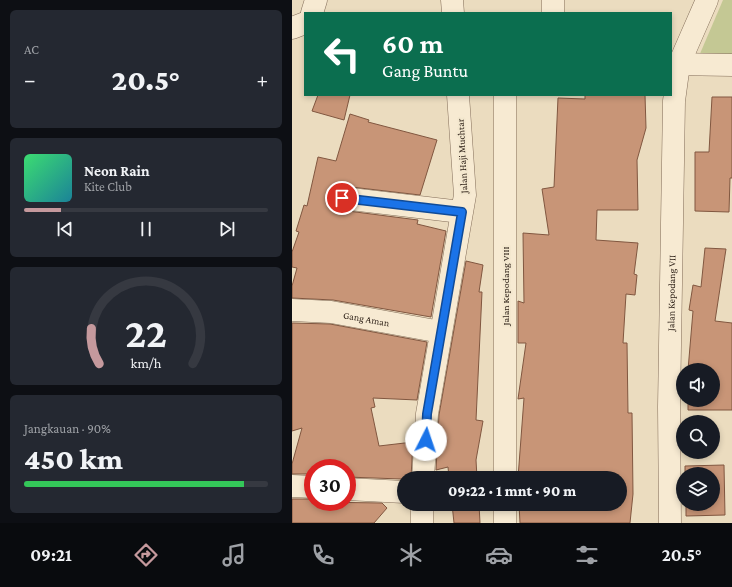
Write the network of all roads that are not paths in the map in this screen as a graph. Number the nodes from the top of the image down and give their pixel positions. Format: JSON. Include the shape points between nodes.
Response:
{"nodes":[{"id":1,"x":316,"y":0,"type":"edge"},
{"id":2,"x":452,"y":0,"type":"edge"},
{"id":3,"x":553,"y":0,"type":"edge"},
{"id":4,"x":707,"y":0,"type":"edge"},
{"id":5,"x":309,"y":12,"type":"edge"},
{"id":6,"x":453,"y":12,"type":"edge"},
{"id":7,"x":553,"y":12,"type":"edge"},
{"id":8,"x":675,"y":64,"type":"edge"},
{"id":9,"x":732,"y":65,"type":"edge"},
{"id":10,"x":458,"y":96,"type":"edge"},
{"id":11,"x":505,"y":96,"type":"edge"},
{"id":12,"x":342,"y":198,"type":"dead end"},
{"id":13,"x":462,"y":212,"type":"junction"},
{"id":14,"x":292,"y":310,"type":"edge"},
{"id":15,"x":441,"y":332,"type":"junction"},
{"id":16,"x":423,"y":471,"type":"edge"},
{"id":17,"x":505,"y":471,"type":"edge"},
{"id":18,"x":292,"y":486,"type":"edge"},
{"id":19,"x":304,"y":487,"type":"edge"},
{"id":20,"x":356,"y":489,"type":"edge"},
{"id":21,"x":397,"y":492,"type":"edge"},
{"id":22,"x":422,"y":511,"type":"edge"},
{"id":23,"x":505,"y":511,"type":"edge"},
{"id":24,"x":422,"y":523,"type":"edge"},
{"id":25,"x":505,"y":523,"type":"edge"},
{"id":26,"x":670,"y":523,"type":"edge"}],
"edges":[{"from":1,"to":5,"type":"street"},
{"from":2,"to":6,"type":"street"},
{"from":3,"to":7,"type":"street"},
{"from":4,"to":8,"type":"street","name":"Jalan Kepodang VII"},
{"from":8,"to":9,"type":"street"},
{"from":8,"to":26,"type":"street","name":"Jalan Kepodang VII","via":[[669,407]]},
{"from":10,"to":13,"type":"street","name":"Jalan Haji Muchtar","via":[[465,194]]},
{"from":11,"to":17,"type":"street","name":"Jalan Kepodang VIII"},
{"from":12,"to":13,"type":"street"},
{"from":13,"to":15,"type":"street","name":"Jalan Haji Muchtar"},
{"from":14,"to":15,"type":"street","name":"Gang Aman","via":[[331,312]]},
{"from":15,"to":16,"type":"street","name":"Jalan Haji Muchtar","via":[[427,414]]},
{"from":18,"to":19,"type":"street"},
{"from":20,"to":21,"type":"street"},
{"from":22,"to":24,"type":"street"},
{"from":23,"to":25,"type":"street"}]}
